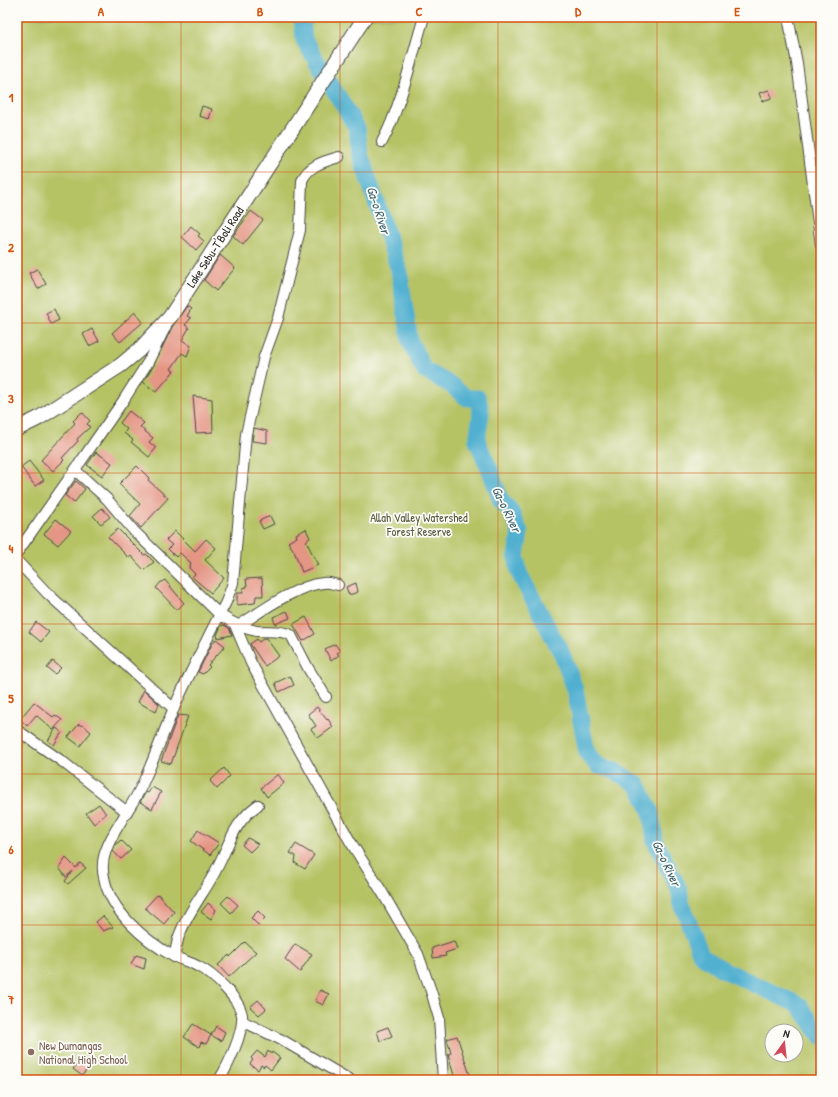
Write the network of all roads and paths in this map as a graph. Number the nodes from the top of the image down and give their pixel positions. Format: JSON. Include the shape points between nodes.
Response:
{"nodes":[{"id":1,"x":365,"y":17,"type":"edge"},
{"id":2,"x":424,"y":17,"type":"edge"},
{"id":3,"x":788,"y":17,"type":"edge"},
{"id":4,"x":382,"y":142,"type":"dead end"},
{"id":5,"x":339,"y":157,"type":"dead end"},
{"id":6,"x":821,"y":246,"type":"edge"},
{"id":7,"x":170,"y":317,"type":"junction"},
{"id":8,"x":17,"y":429,"type":"edge"},
{"id":9,"x":75,"y":470,"type":"junction"},
{"id":10,"x":17,"y":553,"type":"edge"},
{"id":11,"x":17,"y":561,"type":"edge"},
{"id":12,"x":338,"y":585,"type":"dead end"},
{"id":13,"x":220,"y":615,"type":"junction"},
{"id":14,"x":236,"y":625,"type":"junction"},
{"id":15,"x":326,"y":697,"type":"dead end"},
{"id":16,"x":174,"y":709,"type":"junction"},
{"id":17,"x":17,"y":730,"type":"edge"},
{"id":18,"x":258,"y":805,"type":"dead end"},
{"id":19,"x":127,"y":812,"type":"junction"},
{"id":20,"x":174,"y":957,"type":"junction"},
{"id":21,"x":242,"y":1021,"type":"junction"},
{"id":22,"x":219,"y":1080,"type":"edge"},
{"id":23,"x":350,"y":1080,"type":"edge"},
{"id":24,"x":443,"y":1080,"type":"edge"}],
"edges":[{"from":1,"to":7,"type":"main road","name":"Lake Sebu-T'Boli Road"},
{"from":2,"to":4,"type":"street","via":[[399,100]]},
{"from":3,"to":6,"type":"street","via":[[797,63]]},
{"from":5,"to":13,"type":"street","via":[[317,165],[304,175],[302,181],[300,230],[278,318],[264,357],[246,434],[233,583]]},
{"from":7,"to":8,"type":"main road","name":"Lake Sebu-T'Boli Road","via":[[121,365],[40,418]]},
{"from":7,"to":9,"type":"street","via":[[148,362]]},
{"from":9,"to":10,"type":"street"},
{"from":9,"to":13,"type":"street","via":[[107,499],[134,530]]},
{"from":11,"to":16,"type":"street","via":[[47,593]]},
{"from":12,"to":14,"type":"street","via":[[322,583],[301,589]]},
{"from":13,"to":14,"type":"street"},
{"from":13,"to":16,"type":"street"},
{"from":14,"to":15,"type":"street","via":[[256,631],[291,635]]},
{"from":14,"to":24,"type":"street","via":[[251,663],[350,841],[418,954],[439,1018]]},
{"from":16,"to":19,"type":"street","via":[[146,777]]},
{"from":17,"to":19,"type":"street"},
{"from":18,"to":20,"type":"street","via":[[248,812],[232,834],[218,868],[184,924]]},
{"from":19,"to":20,"type":"street","via":[[106,851],[103,876],[117,910],[156,946]]},
{"from":20,"to":21,"type":"street","via":[[199,967],[220,982],[238,1003]]},
{"from":21,"to":22,"type":"street","via":[[241,1030]]},
{"from":21,"to":23,"type":"street","via":[[282,1040]]}]}
